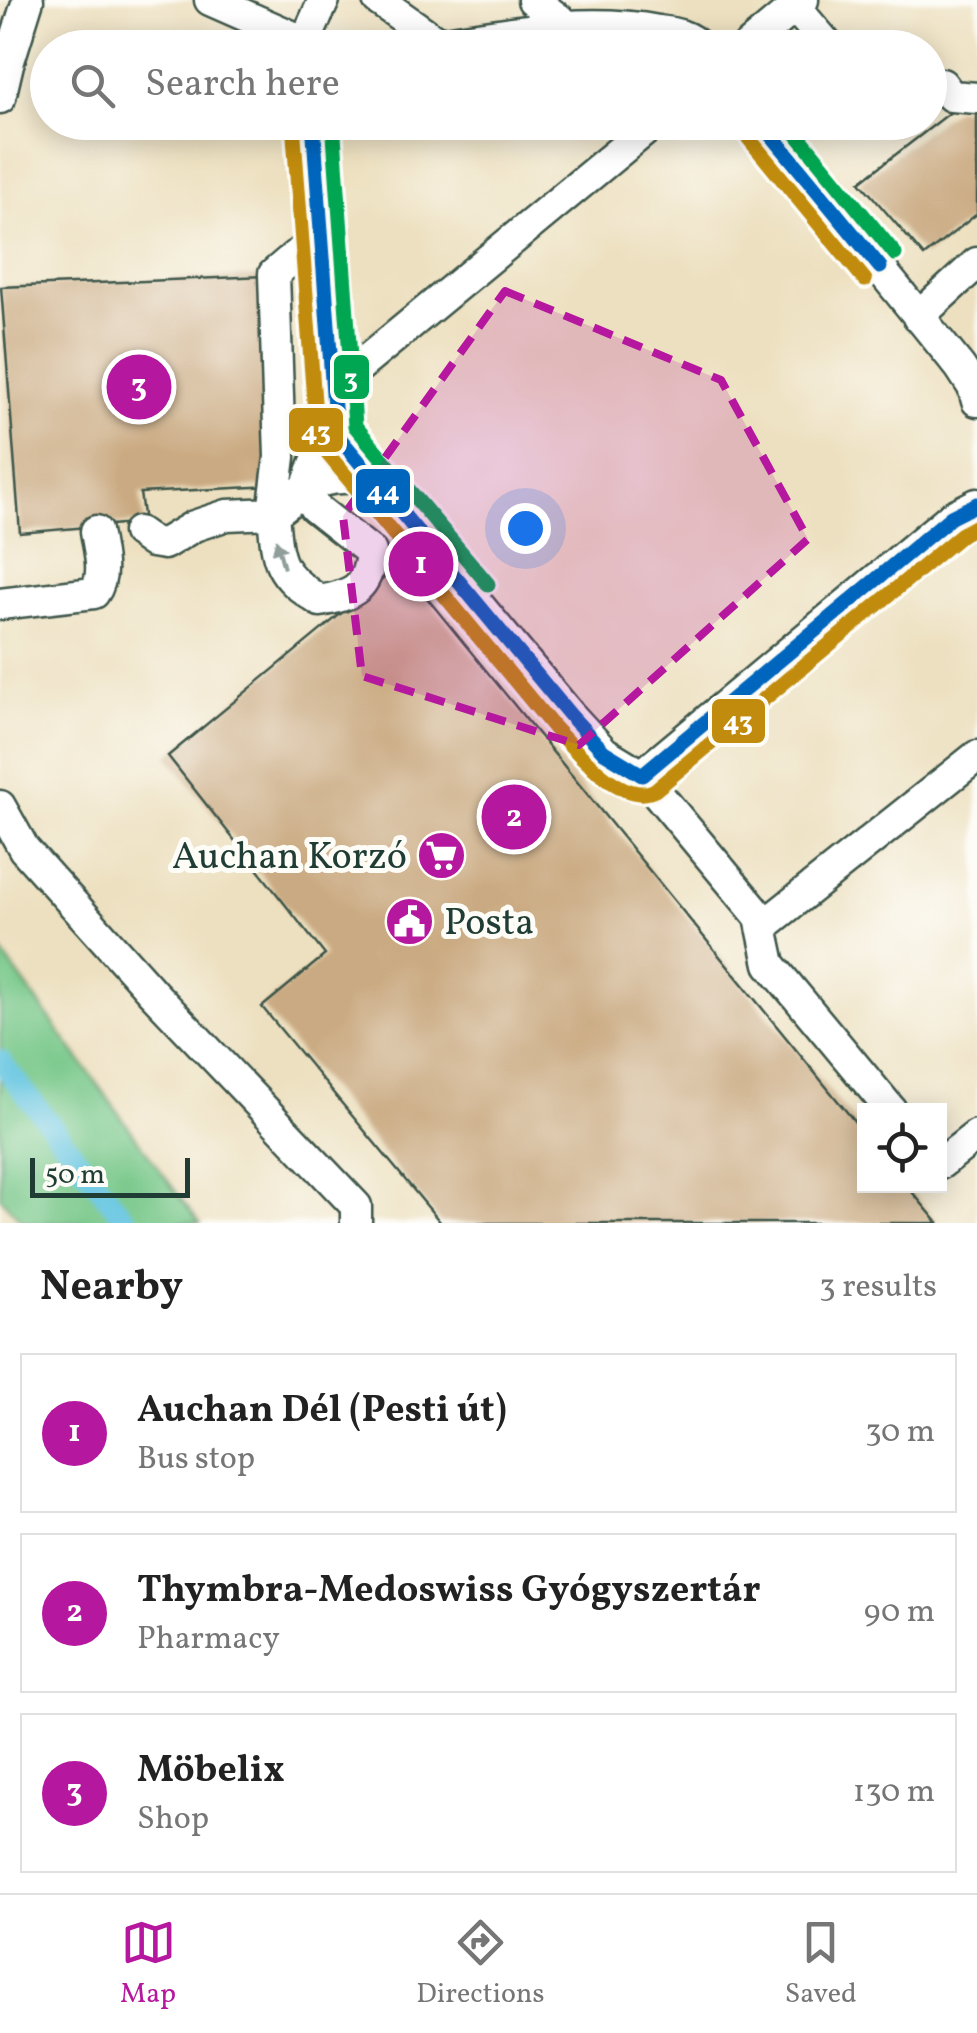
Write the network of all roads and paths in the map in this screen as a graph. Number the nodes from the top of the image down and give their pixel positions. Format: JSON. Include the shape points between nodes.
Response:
{"nodes":[{"id":1,"x":28,"y":0,"type":"edge"},
{"id":2,"x":324,"y":0,"type":"edge"},
{"id":3,"x":378,"y":0,"type":"edge"},
{"id":4,"x":534,"y":0,"type":"edge"},
{"id":5,"x":225,"y":3,"type":"edge"},
{"id":6,"x":799,"y":3,"type":"edge"},
{"id":7,"x":568,"y":26,"type":"junction"},
{"id":8,"x":278,"y":30,"type":"edge"},
{"id":9,"x":312,"y":30,"type":"edge"},
{"id":10,"x":421,"y":30,"type":"edge"},
{"id":11,"x":523,"y":30,"type":"edge"},
{"id":12,"x":651,"y":30,"type":"edge"},
{"id":13,"x":767,"y":30,"type":"edge"},
{"id":14,"x":818,"y":30,"type":"edge"},
{"id":15,"x":947,"y":91,"type":"edge"},
{"id":16,"x":0,"y":98,"type":"edge"},
{"id":17,"x":977,"y":98,"type":"edge"},
{"id":18,"x":314,"y":140,"type":"edge"},
{"id":19,"x":632,"y":140,"type":"edge"},
{"id":20,"x":776,"y":140,"type":"edge"},
{"id":21,"x":322,"y":240,"type":"junction"},
{"id":22,"x":977,"y":264,"type":"edge"},
{"id":23,"x":918,"y":317,"type":"junction"},
{"id":24,"x":969,"y":373,"type":"edge"},
{"id":25,"x":333,"y":388,"type":"junction"},
{"id":26,"x":977,"y":401,"type":"edge"},
{"id":27,"x":336,"y":434,"type":"junction"},
{"id":28,"x":374,"y":478,"type":"junction"},
{"id":29,"x":306,"y":488,"type":"junction"},
{"id":30,"x":977,"y":504,"type":"edge"},
{"id":31,"x":274,"y":512,"type":"junction"},
{"id":32,"x":96,"y":530,"type":"dead end"},
{"id":33,"x":138,"y":532,"type":"dead end"},
{"id":34,"x":6,"y":608,"type":"edge"},
{"id":35,"x":977,"y":756,"type":"edge"},
{"id":36,"x":642,"y":775,"type":"junction"},
{"id":37,"x":0,"y":806,"type":"edge"},
{"id":38,"x":762,"y":926,"type":"junction"},
{"id":39,"x":885,"y":1103,"type":"edge"},
{"id":40,"x":977,"y":1135,"type":"edge"},
{"id":41,"x":947,"y":1159,"type":"edge"},
{"id":42,"x":356,"y":1223,"type":"edge"}],
"edges":[{"from":1,"to":16,"type":"street"},
{"from":2,"to":9,"type":"street"},
{"from":3,"to":10,"type":"street"},
{"from":4,"to":7,"type":"street"},
{"from":5,"to":8,"type":"street"},
{"from":6,"to":13,"type":"street"},
{"from":6,"to":14,"type":"street"},
{"from":7,"to":11,"type":"street"},
{"from":7,"to":12,"type":"street"},
{"from":15,"to":17,"type":"street"},
{"from":18,"to":21,"type":"street"},
{"from":19,"to":25,"type":"street"},
{"from":20,"to":23,"type":"street"},
{"from":21,"to":25,"type":"street"},
{"from":21,"to":31,"type":"street","via":[[274,274],[280,457]]},
{"from":22,"to":23,"type":"street"},
{"from":23,"to":24,"type":"street"},
{"from":24,"to":26,"type":"street"},
{"from":25,"to":27,"type":"street"},
{"from":27,"to":28,"type":"street"},
{"from":27,"to":29,"type":"street"},
{"from":28,"to":29,"type":"street","via":[[331,478]]},
{"from":28,"to":36,"type":"street","via":[[570,715],[604,752]]},
{"from":29,"to":31,"type":"street"},
{"from":29,"to":31,"type":"street","one_way":true,"via":[[314,507],[371,552],[369,574],[359,586],[320,602],[296,586],[277,552]]},
{"from":30,"to":36,"type":"street","via":[[951,517]]},
{"from":31,"to":33,"type":"street","via":[[228,515],[164,544]]},
{"from":32,"to":34,"type":"street","via":[[101,568],[94,593]]},
{"from":35,"to":38,"type":"street"},
{"from":36,"to":38,"type":"street"},
{"from":37,"to":42,"type":"street","via":[[24,849],[356,1206]]},
{"from":38,"to":39,"type":"street","via":[[770,964]]},
{"from":40,"to":41,"type":"street"}]}
